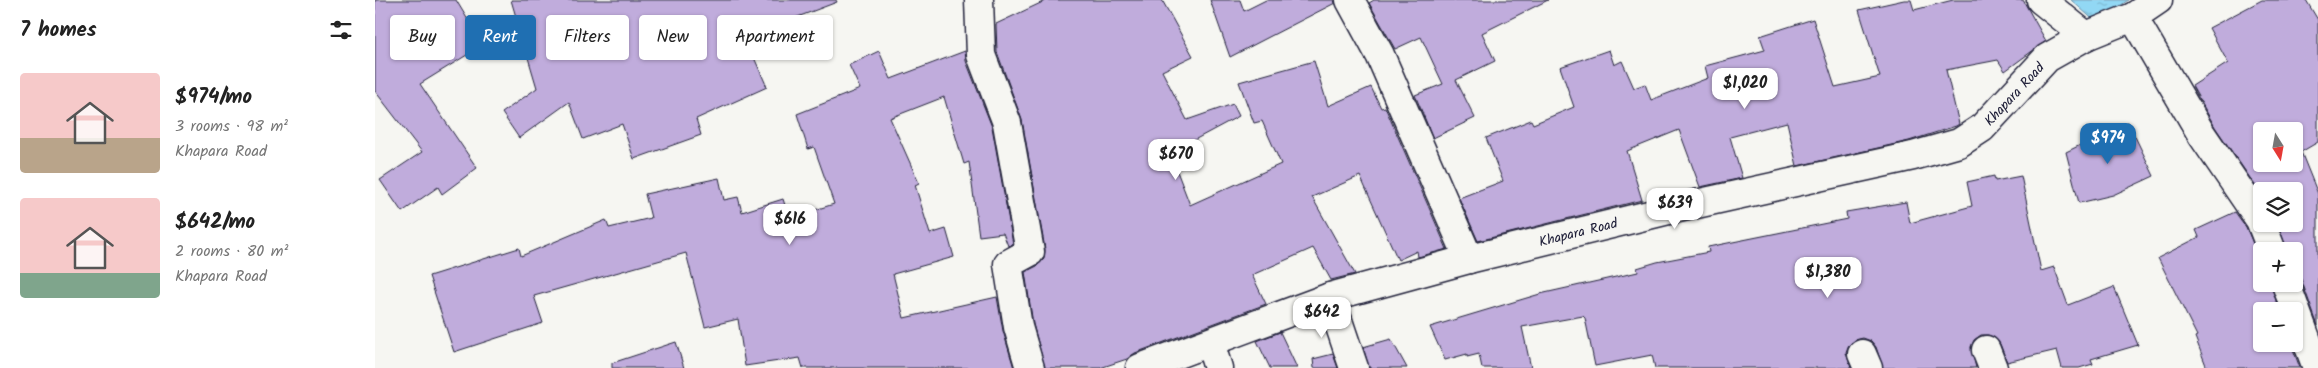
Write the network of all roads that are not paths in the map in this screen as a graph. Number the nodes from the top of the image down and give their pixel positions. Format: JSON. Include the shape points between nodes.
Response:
{"nodes":[{"id":1,"x":979,"y":0,"type":"edge"},
{"id":2,"x":1350,"y":0,"type":"edge"},
{"id":3,"x":2041,"y":0,"type":"edge"},
{"id":4,"x":2158,"y":0,"type":"edge"},
{"id":5,"x":2133,"y":17,"type":"junction"},
{"id":6,"x":2087,"y":36,"type":"junction"},
{"id":7,"x":2268,"y":242,"type":"edge"},
{"id":8,"x":1469,"y":259,"type":"junction"},
{"id":9,"x":2289,"y":292,"type":"edge"},
{"id":10,"x":1330,"y":297,"type":"junction"},
{"id":11,"x":1214,"y":355,"type":"edge"},
{"id":12,"x":1030,"y":368,"type":"edge"},
{"id":13,"x":1141,"y":368,"type":"edge"},
{"id":14,"x":1354,"y":368,"type":"edge"},
{"id":15,"x":2317,"y":368,"type":"edge"}],
"edges":[{"from":1,"to":12,"type":"street","via":[[981,55],[1007,123],[1030,252],[1008,264],[1018,327]]},
{"from":2,"to":8,"type":"street","via":[[1380,55]]},
{"from":3,"to":6,"type":"street"},
{"from":4,"to":5,"type":"street","name":"Khapara Road"},
{"from":5,"to":6,"type":"street","name":"Khapara Road"},
{"from":5,"to":7,"type":"street","via":[[2202,134],[2259,220]]},
{"from":6,"to":8,"type":"street","name":"Khapara Road","via":[[2047,58],[1982,128],[1959,143]]},
{"from":8,"to":10,"type":"street","name":"Khapara Road"},
{"from":9,"to":15,"type":"street"},
{"from":10,"to":11,"type":"street","name":"Khapara Road"},
{"from":10,"to":14,"type":"street"},
{"from":11,"to":13,"type":"street","name":"Khapara Road"}]}
